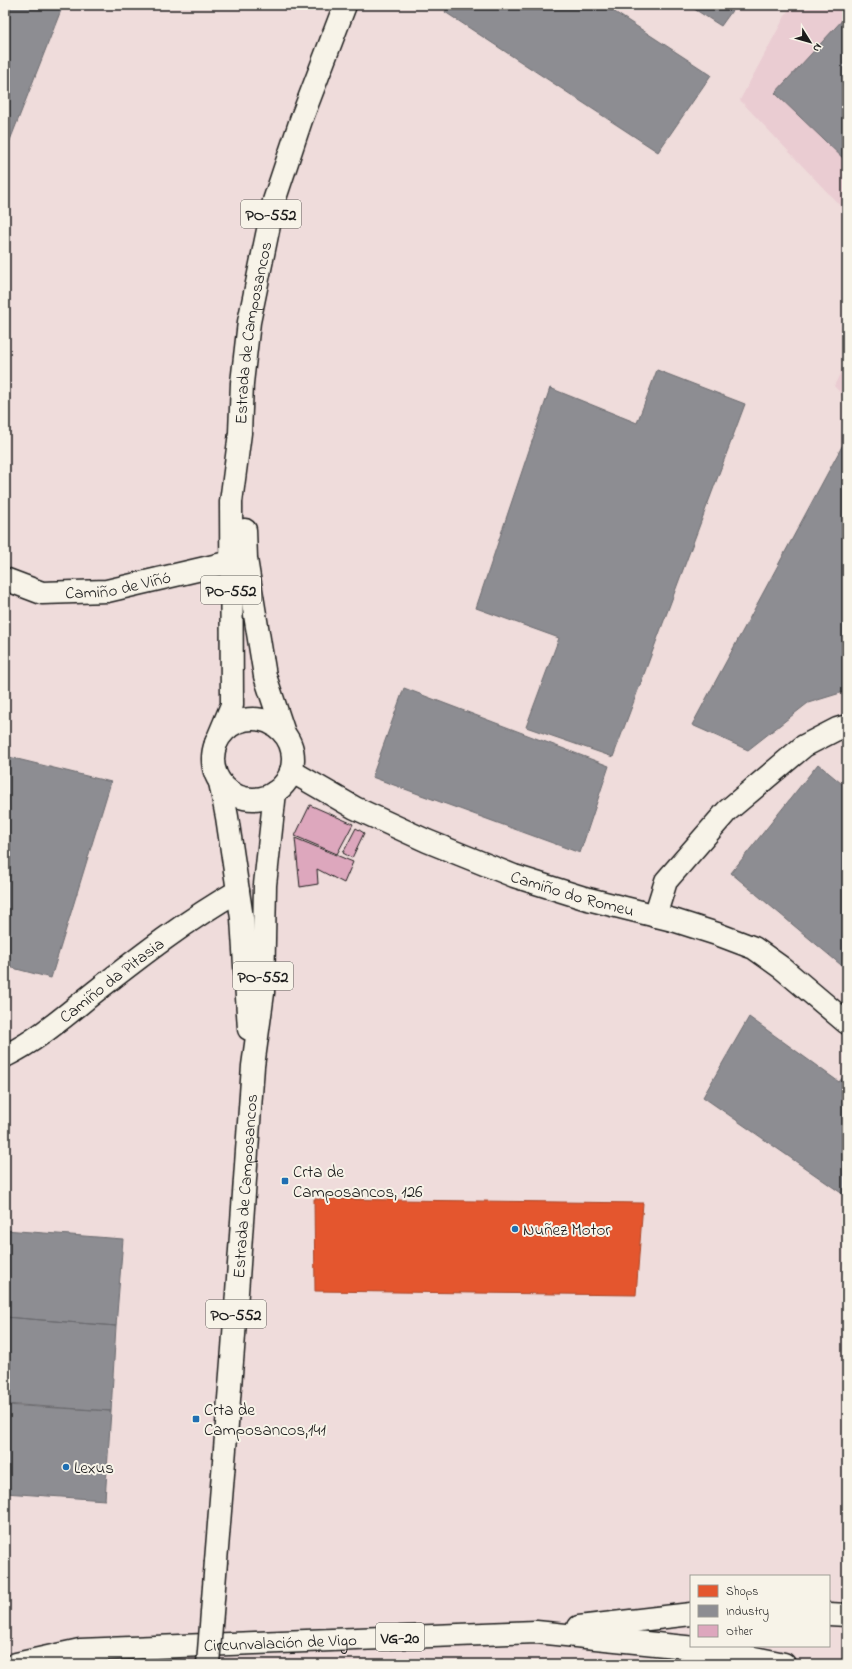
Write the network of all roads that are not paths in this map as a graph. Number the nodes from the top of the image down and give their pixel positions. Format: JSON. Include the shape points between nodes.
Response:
{"nodes":[{"id":1,"x":345,"y":5,"type":"edge"},
{"id":2,"x":240,"y":433,"type":"junction"},
{"id":3,"x":231,"y":562,"type":"junction"},
{"id":4,"x":5,"y":579,"type":"edge"},
{"id":5,"x":847,"y":726,"type":"edge"},
{"id":6,"x":284,"y":733,"type":"junction"},
{"id":7,"x":216,"y":743,"type":"junction"},
{"id":8,"x":291,"y":771,"type":"junction"},
{"id":9,"x":220,"y":782,"type":"junction"},
{"id":10,"x":275,"y":792,"type":"junction"},
{"id":11,"x":238,"y":891,"type":"junction"},
{"id":12,"x":655,"y":916,"type":"junction"},
{"id":13,"x":847,"y":1023,"type":"edge"},
{"id":14,"x":5,"y":1056,"type":"edge"},
{"id":15,"x":253,"y":1066,"type":"junction"},
{"id":16,"x":690,"y":1614,"type":"edge"},
{"id":17,"x":830,"y":1614,"type":"edge"},
{"id":18,"x":847,"y":1615,"type":"edge"},
{"id":19,"x":536,"y":1632,"type":"junction"},
{"id":20,"x":16,"y":1664,"type":"edge"},
{"id":21,"x":208,"y":1664,"type":"edge"},
{"id":22,"x":784,"y":1664,"type":"edge"}],
"edges":[{"from":1,"to":2,"type":"main road","name":"Estrada de Camposancos","number":"PO-552","via":[[301,120],[274,201],[249,322],[242,383]]},
{"from":2,"to":3,"type":"main road","name":"Estrada de Camposancos","number":"PO-552","via":[[231,502]]},
{"from":2,"to":6,"type":"main road","name":"Estrada de Camposancos","number":"PO-552","via":[[246,559],[265,676]]},
{"from":3,"to":4,"type":"main road","name":"Camiño de Viñó","via":[[107,591],[42,592]]},
{"from":3,"to":7,"type":"main road","name":"Estrada de Camposancos","number":"PO-552","via":[[232,705]]},
{"from":5,"to":12,"type":"main road","via":[[837,728],[804,746],[727,811],[666,881]]},
{"from":6,"to":7,"type":"main road","via":[[274,724],[261,719],[247,719],[234,723],[223,732]]},
{"from":6,"to":8,"type":"main road","name":"Estrada de Camposancos","number":"PO-552","via":[[291,745]]},
{"from":7,"to":9,"type":"main road","name":"Estrada de Camposancos","number":"PO-552","via":[[214,770]]},
{"from":8,"to":10,"type":"main road","via":[[285,783]]},
{"from":8,"to":12,"type":"main road","name":"Camiño do Romeu","via":[[354,808],[514,876],[584,898]]},
{"from":9,"to":10,"type":"main road","via":[[240,797],[252,799]]},
{"from":9,"to":11,"type":"main road","name":"Estrada de Camposancos","number":"PO-552"},
{"from":10,"to":15,"type":"main road","name":"Estrada de Camposancos","number":"PO-552","via":[[265,885],[263,993]]},
{"from":11,"to":14,"type":"main road","name":"Camiño da Pitasia","via":[[160,941],[48,1029]]},
{"from":11,"to":15,"type":"main road","name":"Estrada de Camposancos","number":"PO-552"},
{"from":12,"to":13,"type":"main road","name":"Camiño do Romeu","via":[[754,948],[782,968]]},
{"from":15,"to":21,"type":"main road","name":"Estrada de Camposancos","number":"PO-552","bridge":true,"via":[[235,1333]]},
{"from":16,"to":19,"type":"main road"},
{"from":17,"to":18,"type":"main road"},
{"from":19,"to":20,"type":"main road","name":"Circunvalación de Vigo","number":"VG-20","via":[[80,1650]]},
{"from":19,"to":22,"type":"main road","name":"Circunvalación de Vigo","number":"VG-20","via":[[715,1650]]}]}
